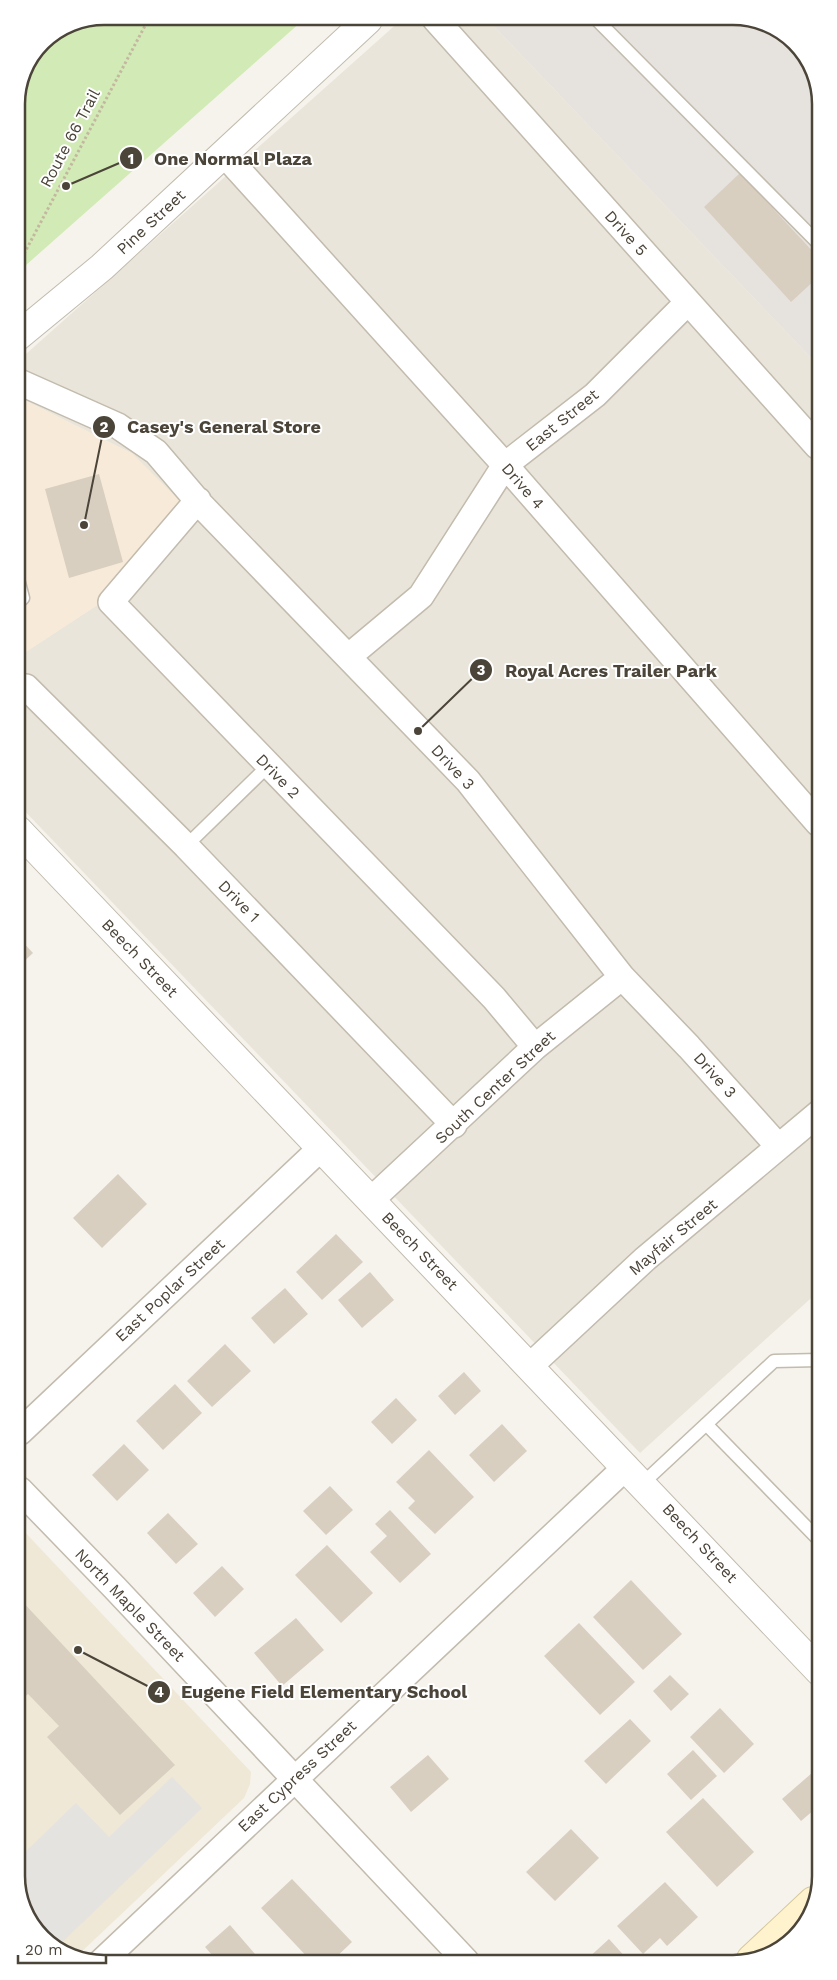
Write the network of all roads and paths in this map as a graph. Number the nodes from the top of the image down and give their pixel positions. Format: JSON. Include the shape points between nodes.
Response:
{"nodes":[{"id":1,"x":145,"y":25,"type":"edge"},
{"id":2,"x":363,"y":25,"type":"edge"},
{"id":3,"x":440,"y":25,"type":"edge"},
{"id":4,"x":602,"y":25,"type":"edge"},
{"id":5,"x":224,"y":154,"type":"junction"},
{"id":6,"x":812,"y":237,"type":"edge"},
{"id":7,"x":25,"y":252,"type":"edge"},
{"id":8,"x":688,"y":302,"type":"junction"},
{"id":9,"x":25,"y":330,"type":"edge"},
{"id":10,"x":25,"y":385,"type":"edge"},
{"id":11,"x":812,"y":440,"type":"edge"},
{"id":12,"x":505,"y":465,"type":"junction"},
{"id":13,"x":198,"y":500,"type":"junction"},
{"id":14,"x":348,"y":657,"type":"junction"},
{"id":15,"x":25,"y":688,"type":"edge"},
{"id":16,"x":268,"y":766,"type":"junction"},
{"id":17,"x":812,"y":816,"type":"edge"},
{"id":18,"x":25,"y":838,"type":"edge"},
{"id":19,"x":186,"y":846,"type":"junction"},
{"id":20,"x":622,"y":978,"type":"junction"},
{"id":21,"x":535,"y":1047,"type":"junction"},
{"id":22,"x":812,"y":1119,"type":"edge"},
{"id":23,"x":454,"y":1125,"type":"junction"},
{"id":24,"x":778,"y":1146,"type":"junction"},
{"id":25,"x":321,"y":1148,"type":"junction"},
{"id":26,"x":371,"y":1200,"type":"junction"},
{"id":27,"x":812,"y":1360,"type":"edge"},
{"id":28,"x":530,"y":1366,"type":"junction"},
{"id":29,"x":706,"y":1424,"type":"junction"},
{"id":30,"x":25,"y":1427,"type":"edge"},
{"id":31,"x":635,"y":1475,"type":"junction"},
{"id":32,"x":25,"y":1495,"type":"edge"},
{"id":33,"x":812,"y":1533,"type":"edge"},
{"id":34,"x":812,"y":1663,"type":"edge"},
{"id":35,"x":294,"y":1779,"type":"junction"},
{"id":36,"x":805,"y":1907,"type":"edge"},
{"id":37,"x":760,"y":1951,"type":"edge"},
{"id":38,"x":108,"y":1955,"type":"edge"},
{"id":39,"x":460,"y":1955,"type":"edge"}],
"edges":[{"from":1,"to":7,"type":"path","name":"Route 66 Trail"},
{"from":2,"to":5,"type":"street","name":"Pine Street"},
{"from":3,"to":8,"type":"street","name":"Drive 5"},
{"from":4,"to":6,"type":"lane"},
{"from":5,"to":9,"type":"street","name":"Pine Street","via":[[102,267]]},
{"from":5,"to":12,"type":"street","name":"Drive 4"},
{"from":8,"to":11,"type":"street","name":"Drive 5"},
{"from":8,"to":12,"type":"street","name":"East Street","via":[[595,395]]},
{"from":10,"to":13,"type":"street","name":"Drive 3","via":[[118,426],[156,452]]},
{"from":12,"to":14,"type":"street","name":"East Street","via":[[421,596]]},
{"from":12,"to":17,"type":"street","name":"Drive 4"},
{"from":13,"to":14,"type":"street","name":"Drive 3"},
{"from":13,"to":16,"type":"street","name":"Drive 2","via":[[111,602]]},
{"from":14,"to":20,"type":"street","name":"Drive 3","via":[[468,781]]},
{"from":15,"to":19,"type":"street","name":"Drive 1"},
{"from":16,"to":19,"type":"lane"},
{"from":16,"to":21,"type":"street","name":"Drive 2","via":[[494,998]]},
{"from":18,"to":25,"type":"street","name":"Beech Street"},
{"from":19,"to":23,"type":"street","name":"Drive 1"},
{"from":20,"to":21,"type":"street","name":"South Center Street"},
{"from":20,"to":24,"type":"street","name":"Drive 3","via":[[690,1047]]},
{"from":21,"to":23,"type":"street","name":"South Center Street"},
{"from":22,"to":24,"type":"street","name":"Mayfair Street"},
{"from":23,"to":26,"type":"street","name":"South Center Street"},
{"from":24,"to":28,"type":"street","name":"Mayfair Street","via":[[645,1259]]},
{"from":25,"to":26,"type":"street","name":"Beech Street"},
{"from":25,"to":30,"type":"street","name":"East Poplar Street"},
{"from":26,"to":28,"type":"street","name":"Beech Street"},
{"from":27,"to":29,"type":"lane","via":[[774,1361]]},
{"from":28,"to":31,"type":"street","name":"Beech Street"},
{"from":29,"to":31,"type":"lane"},
{"from":29,"to":33,"type":"lane"},
{"from":31,"to":34,"type":"street","name":"Beech Street"},
{"from":31,"to":35,"type":"street","name":"East Cypress Street"},
{"from":32,"to":35,"type":"street","name":"North Maple Street"},
{"from":35,"to":38,"type":"street","name":"East Cypress Street"},
{"from":35,"to":39,"type":"street","name":"North Maple Street"},
{"from":36,"to":37,"type":"main road"}]}
